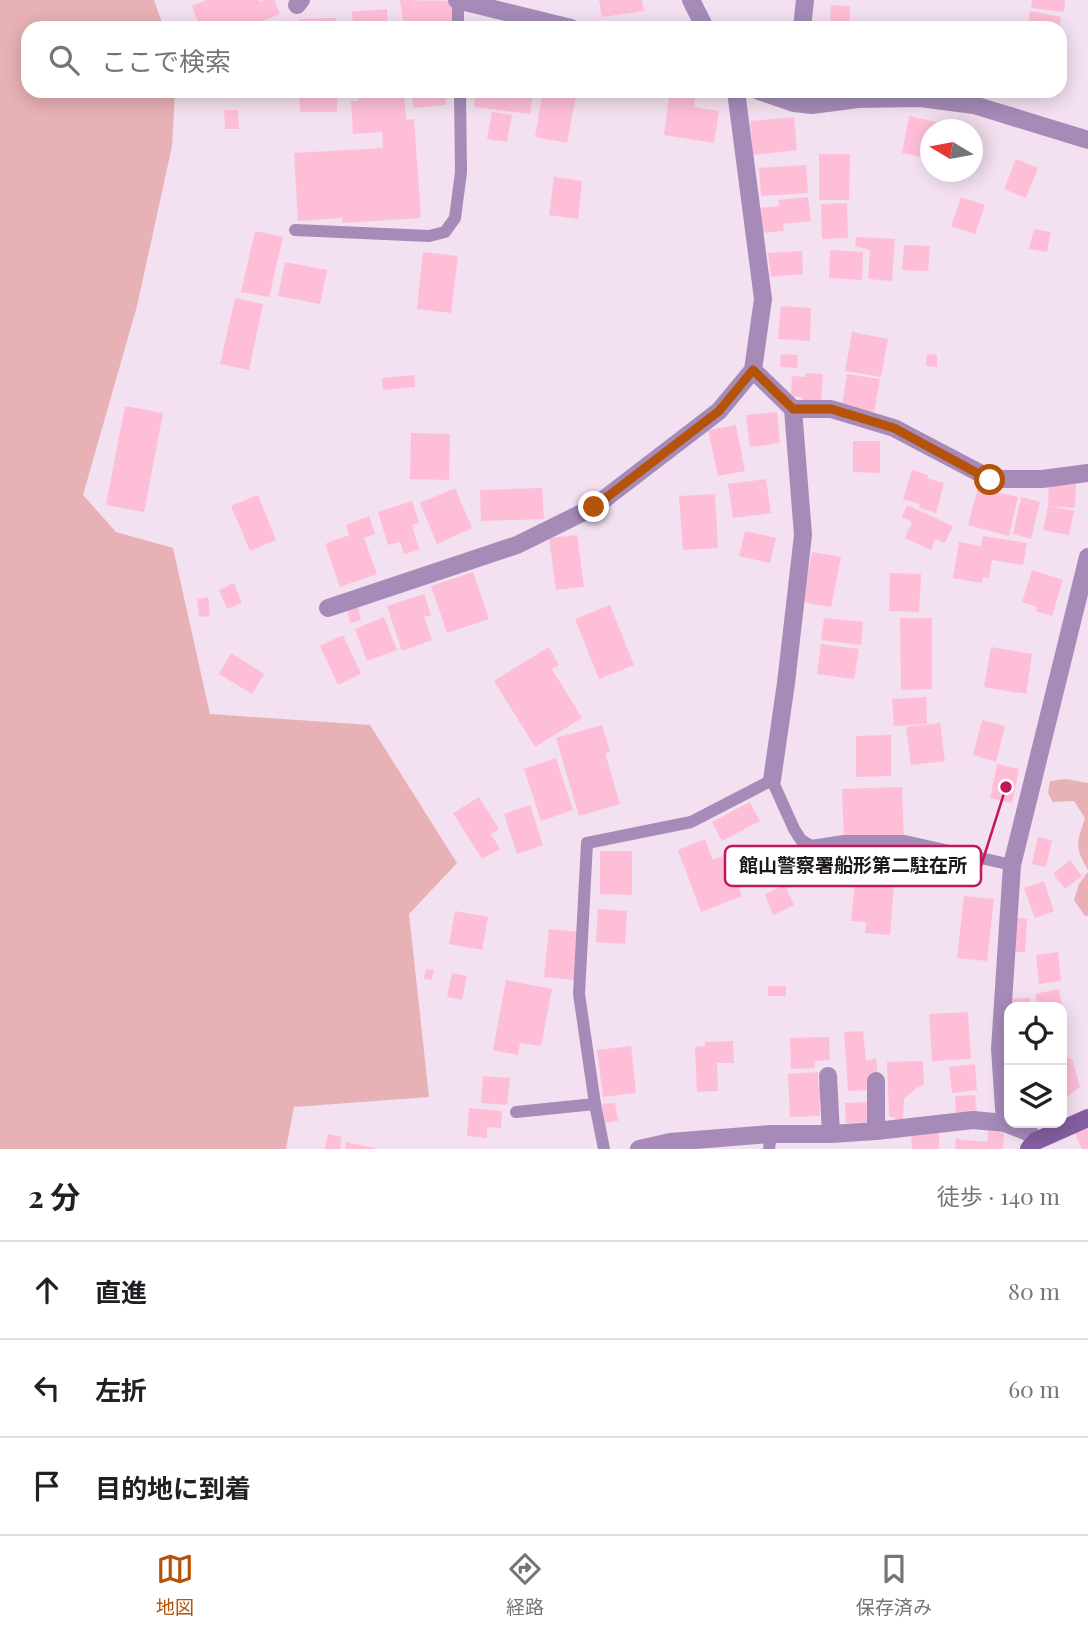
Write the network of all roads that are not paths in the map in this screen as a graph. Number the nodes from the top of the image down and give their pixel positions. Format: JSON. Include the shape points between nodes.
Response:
{"nodes":[{"id":1,"x":691,"y":0,"type":"edge"},
{"id":2,"x":805,"y":0,"type":"edge"},
{"id":3,"x":466,"y":1,"type":"edge"},
{"id":4,"x":460,"y":21,"type":"edge"},
{"id":5,"x":544,"y":21,"type":"edge"},
{"id":6,"x":702,"y":21,"type":"edge"},
{"id":7,"x":803,"y":21,"type":"edge"},
{"id":8,"x":460,"y":98,"type":"edge"},
{"id":9,"x":737,"y":98,"type":"edge"},
{"id":10,"x":797,"y":98,"type":"edge"},
{"id":11,"x":888,"y":98,"type":"edge"},
{"id":12,"x":926,"y":98,"type":"edge"},
{"id":13,"x":1088,"y":140,"type":"edge"},
{"id":14,"x":295,"y":230,"type":"dead end"},
{"id":15,"x":753,"y":370,"type":"junction"},
{"id":16,"x":793,"y":409,"type":"junction"},
{"id":17,"x":1088,"y":473,"type":"edge"},
{"id":18,"x":1088,"y":557,"type":"edge"},
{"id":19,"x":328,"y":608,"type":"dead end"},
{"id":20,"x":772,"y":780,"type":"junction"},
{"id":21,"x":1012,"y":864,"type":"junction"},
{"id":22,"x":828,"y":1076,"type":"dead end"},
{"id":23,"x":876,"y":1081,"type":"dead end"},
{"id":24,"x":595,"y":1104,"type":"junction"},
{"id":25,"x":1004,"y":1109,"type":"edge"},
{"id":26,"x":516,"y":1112,"type":"dead end"},
{"id":27,"x":1088,"y":1118,"type":"edge"},
{"id":28,"x":1004,"y":1124,"type":"edge"},
{"id":29,"x":1016,"y":1128,"type":"edge"},
{"id":30,"x":876,"y":1131,"type":"junction"},
{"id":31,"x":831,"y":1134,"type":"junction"},
{"id":32,"x":770,"y":1142,"type":"edge"},
{"id":33,"x":1032,"y":1145,"type":"edge"},
{"id":34,"x":604,"y":1149,"type":"edge"},
{"id":35,"x":639,"y":1149,"type":"edge"}],
"edges":[{"from":1,"to":6,"type":"street"},
{"from":2,"to":7,"type":"street"},
{"from":3,"to":4,"type":"lane"},
{"from":3,"to":5,"type":"street"},
{"from":8,"to":14,"type":"lane","via":[[461,172],[455,218],[445,232],[429,236]]},
{"from":9,"to":15,"type":"street","via":[[763,299]]},
{"from":10,"to":11,"type":"street","via":[[812,105]]},
{"from":12,"to":13,"type":"street","via":[[974,105]]},
{"from":15,"to":16,"type":"street"},
{"from":15,"to":19,"type":"street","via":[[719,411],[594,507],[517,545]]},
{"from":16,"to":17,"type":"street","via":[[831,409],[894,428],[990,480]]},
{"from":16,"to":20,"type":"street","via":[[803,535]]},
{"from":18,"to":21,"type":"street"},
{"from":20,"to":21,"type":"lane","via":[[794,829],[811,846],[905,841]]},
{"from":20,"to":24,"type":"lane","via":[[691,822],[587,843],[579,994]]},
{"from":21,"to":25,"type":"street","via":[[1000,1049]]},
{"from":22,"to":31,"type":"street"},
{"from":23,"to":30,"type":"street"},
{"from":24,"to":26,"type":"lane"},
{"from":24,"to":34,"type":"lane"},
{"from":27,"to":33,"type":"main road"},
{"from":28,"to":30,"type":"street","via":[[973,1121]]},
{"from":29,"to":33,"type":"street","via":[[1028,1132]]},
{"from":30,"to":31,"type":"street"},
{"from":31,"to":32,"type":"street"},
{"from":32,"to":35,"type":"street","via":[[670,1142]]}]}
